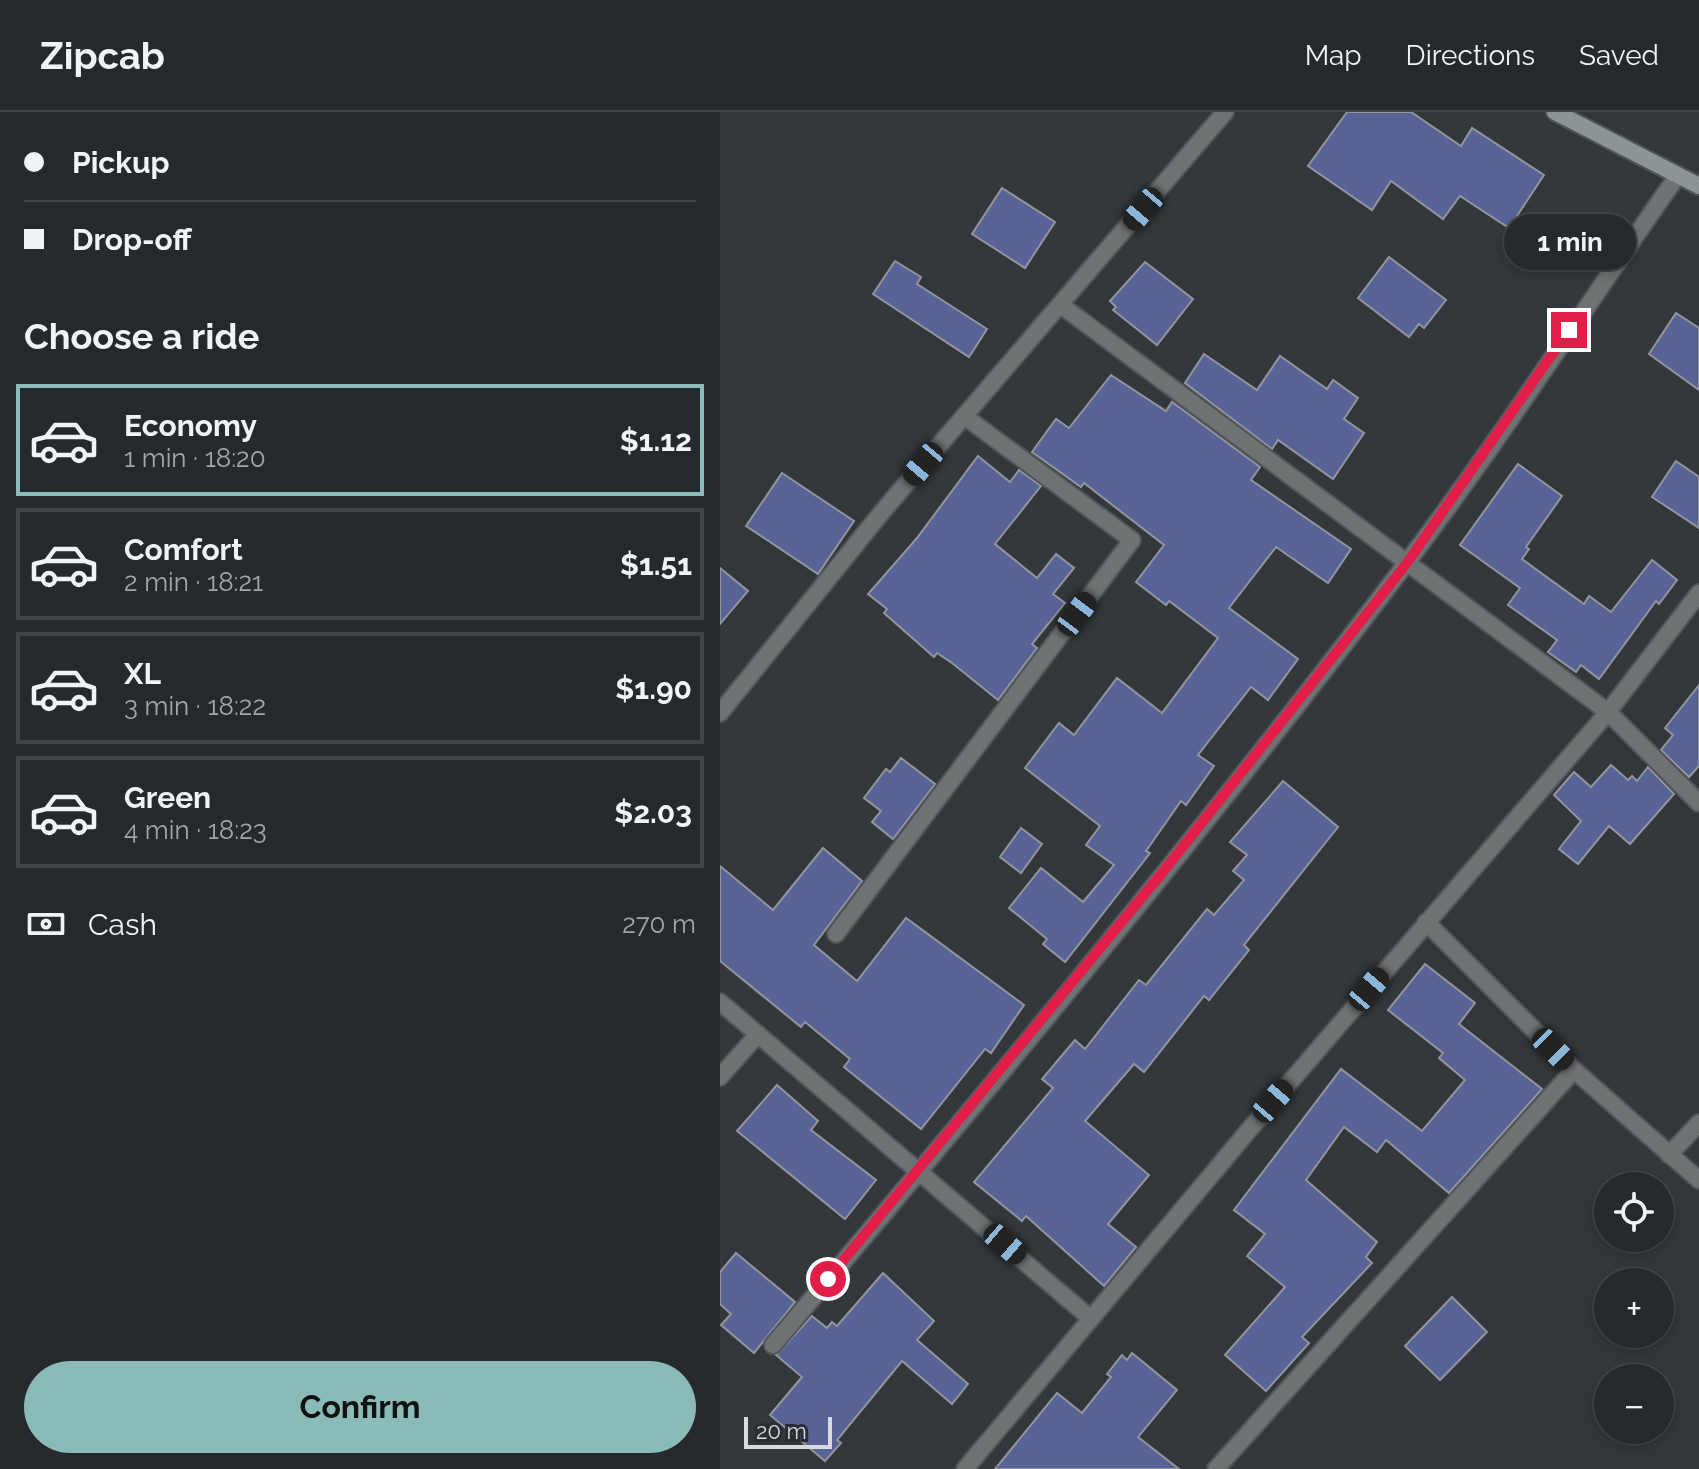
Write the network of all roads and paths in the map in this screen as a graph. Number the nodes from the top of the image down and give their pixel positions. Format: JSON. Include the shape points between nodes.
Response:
{"nodes":[{"id":1,"x":1225,"y":112,"type":"edge"},
{"id":2,"x":1555,"y":112,"type":"edge"},
{"id":3,"x":1678,"y":175,"type":"junction"},
{"id":4,"x":1699,"y":186,"type":"edge"},
{"id":5,"x":1062,"y":306,"type":"junction"},
{"id":6,"x":964,"y":416,"type":"junction"},
{"id":7,"x":1407,"y":563,"type":"junction"},
{"id":8,"x":1699,"y":593,"type":"edge"},
{"id":9,"x":1608,"y":712,"type":"junction"},
{"id":10,"x":720,"y":713,"type":"edge"},
{"id":11,"x":1699,"y":803,"type":"edge"},
{"id":12,"x":1426,"y":922,"type":"junction"},
{"id":13,"x":836,"y":934,"type":"dead end"},
{"id":14,"x":720,"y":1002,"type":"edge"},
{"id":15,"x":758,"y":1034,"type":"junction"},
{"id":16,"x":1574,"y":1070,"type":"junction"},
{"id":17,"x":720,"y":1077,"type":"edge"},
{"id":18,"x":1699,"y":1123,"type":"edge"},
{"id":19,"x":1669,"y":1155,"type":"junction"},
{"id":20,"x":921,"y":1170,"type":"junction"},
{"id":21,"x":1699,"y":1180,"type":"edge"},
{"id":22,"x":1090,"y":1318,"type":"junction"},
{"id":23,"x":773,"y":1345,"type":"dead end"},
{"id":24,"x":965,"y":1469,"type":"edge"},
{"id":25,"x":1216,"y":1469,"type":"edge"}],
"edges":[{"from":1,"to":5,"type":"street"},
{"from":2,"to":3,"type":"street"},
{"from":3,"to":4,"type":"street"},
{"from":3,"to":7,"type":"street"},
{"from":5,"to":6,"type":"street"},
{"from":5,"to":7,"type":"street"},
{"from":6,"to":10,"type":"street"},
{"from":6,"to":13,"type":"street","via":[[1132,540]]},
{"from":7,"to":9,"type":"street"},
{"from":7,"to":20,"type":"street"},
{"from":8,"to":9,"type":"street"},
{"from":9,"to":11,"type":"street"},
{"from":9,"to":12,"type":"street"},
{"from":12,"to":16,"type":"street"},
{"from":12,"to":22,"type":"street"},
{"from":14,"to":15,"type":"street"},
{"from":15,"to":17,"type":"street"},
{"from":15,"to":20,"type":"street"},
{"from":16,"to":19,"type":"street"},
{"from":16,"to":25,"type":"street"},
{"from":18,"to":19,"type":"street"},
{"from":19,"to":21,"type":"street"},
{"from":20,"to":22,"type":"street"},
{"from":20,"to":23,"type":"street"},
{"from":22,"to":24,"type":"street"}]}
